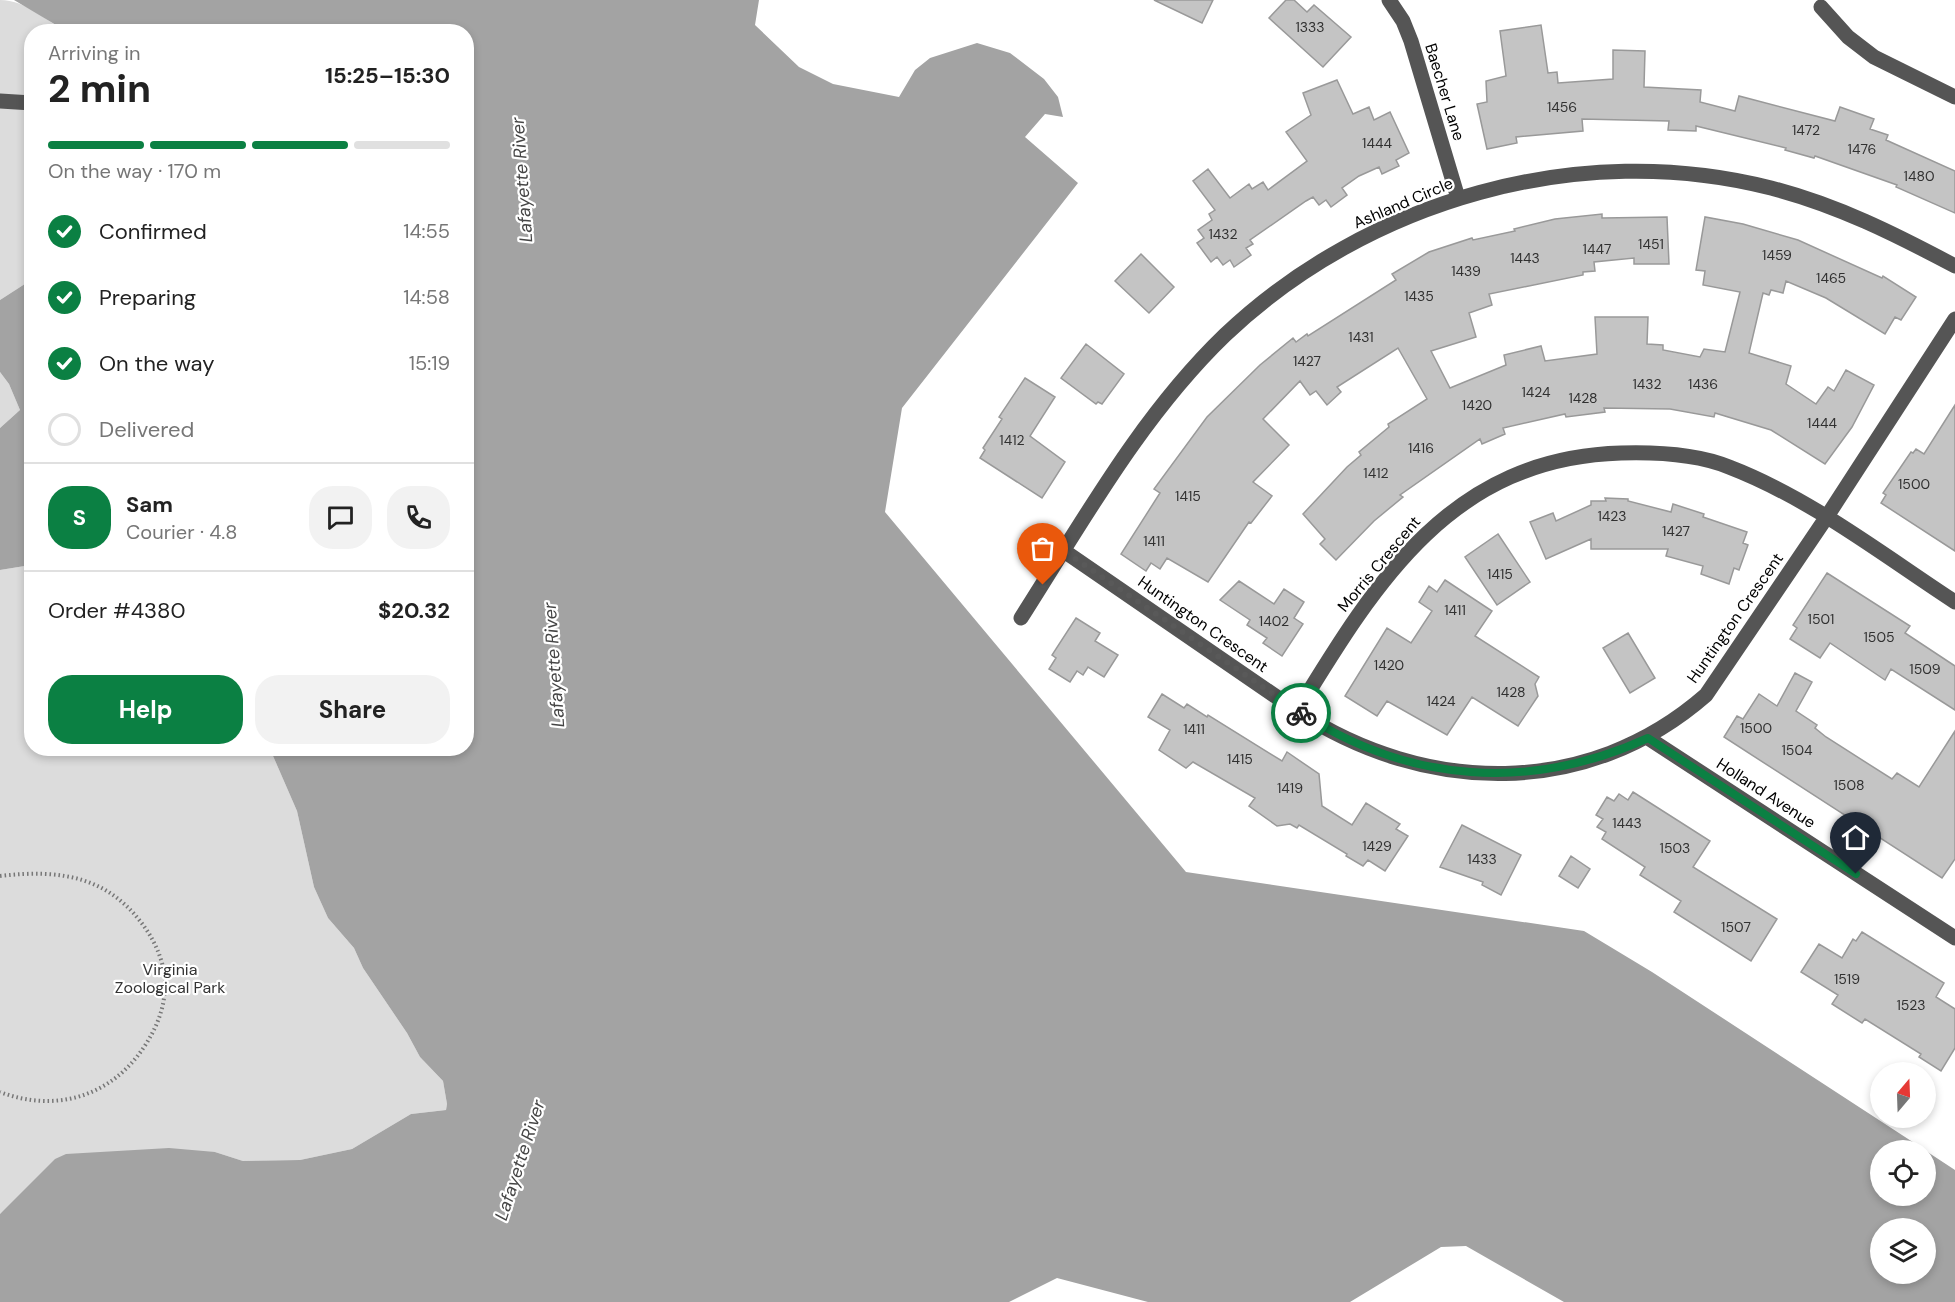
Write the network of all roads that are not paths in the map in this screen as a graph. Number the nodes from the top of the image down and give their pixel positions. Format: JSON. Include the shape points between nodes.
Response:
{"nodes":[{"id":1,"x":1389,"y":0,"type":"edge"},
{"id":2,"x":1821,"y":7,"type":"dead end"},
{"id":3,"x":1955,"y":97,"type":"edge"},
{"id":4,"x":0,"y":101,"type":"edge"},
{"id":5,"x":24,"y":102,"type":"edge"},
{"id":6,"x":1458,"y":198,"type":"junction"},
{"id":7,"x":1955,"y":266,"type":"edge"},
{"id":8,"x":1955,"y":319,"type":"edge"},
{"id":9,"x":1826,"y":518,"type":"junction"},
{"id":10,"x":1064,"y":551,"type":"junction"},
{"id":11,"x":1955,"y":602,"type":"edge"},
{"id":12,"x":1021,"y":618,"type":"dead end"},
{"id":13,"x":1297,"y":711,"type":"junction"},
{"id":14,"x":1648,"y":738,"type":"junction"},
{"id":15,"x":1955,"y":938,"type":"edge"}],
"edges":[{"from":1,"to":6,"type":"street","name":"Baecher Lane","via":[[1411,41]]},
{"from":2,"to":3,"type":"street","via":[[1848,37],[1874,57]]},
{"from":4,"to":5,"type":"street"},
{"from":6,"to":7,"type":"street","name":"Ashland Circle","via":[[1523,181],[1581,172],[1650,170],[1708,176],[1818,202],[1878,225]]},
{"from":6,"to":10,"type":"street","name":"Ashland Circle","via":[[1359,241],[1303,272],[1261,302],[1171,393]]},
{"from":8,"to":9,"type":"street","name":"Huntington Crescent"},
{"from":9,"to":11,"type":"street","name":"Morris Crescent"},
{"from":9,"to":13,"type":"street","name":"Morris Crescent","via":[[1728,466],[1693,458],[1604,454],[1562,459],[1519,472],[1454,509],[1422,538],[1346,630]]},
{"from":9,"to":14,"type":"street","name":"Huntington Crescent","via":[[1706,695]]},
{"from":10,"to":12,"type":"street","name":"Ashland Circle"},
{"from":10,"to":13,"type":"street","name":"Huntington Crescent"},
{"from":13,"to":14,"type":"street","name":"Huntington Crescent","via":[[1366,749],[1406,762],[1463,772],[1537,771],[1592,760]]},
{"from":14,"to":15,"type":"street","name":"Holland Avenue"}]}
